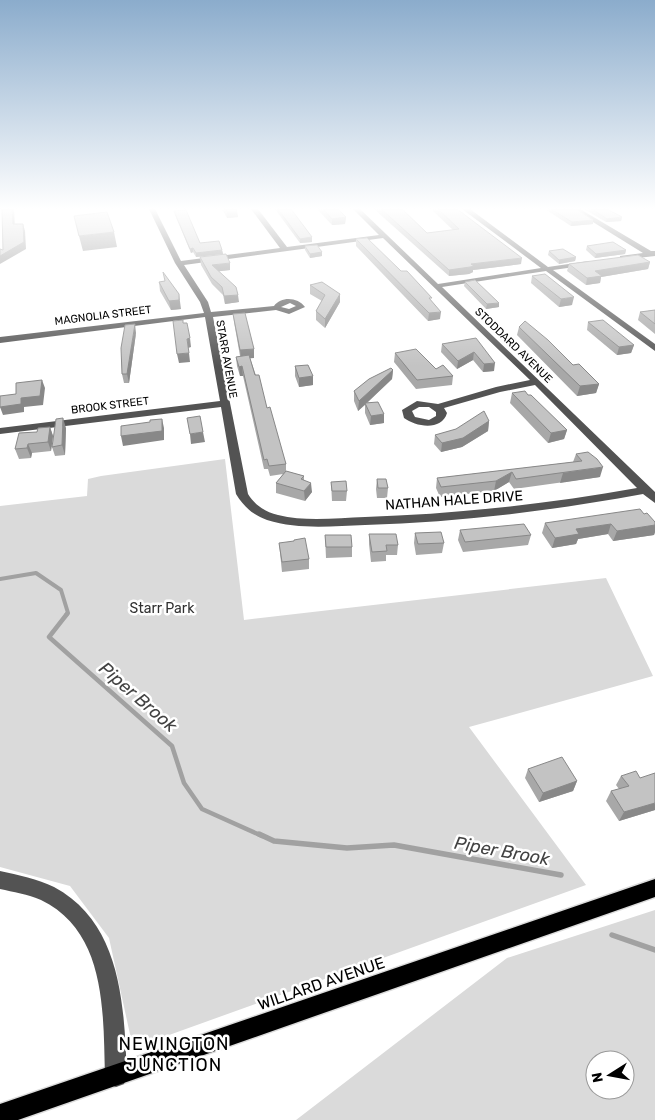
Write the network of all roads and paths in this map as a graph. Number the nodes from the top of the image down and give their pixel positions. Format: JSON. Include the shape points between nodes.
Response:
{"nodes":[{"id":1,"x":192,"y":261,"type":"edge"},
{"id":2,"x":411,"y":261,"type":"edge"},
{"id":3,"x":537,"y":261,"type":"edge"},
{"id":4,"x":594,"y":262,"type":"edge"},
{"id":5,"x":179,"y":263,"type":"joint"},
{"id":6,"x":547,"y":268,"type":"junction"},
{"id":7,"x":437,"y":286,"type":"junction"},
{"id":8,"x":276,"y":308,"type":"dead end"},
{"id":9,"x":208,"y":314,"type":"junction"},
{"id":10,"x":0,"y":340,"type":"edge"},
{"id":11,"x":655,"y":348,"type":"edge"},
{"id":12,"x":537,"y":382,"type":"junction"},
{"id":13,"x":224,"y":404,"type":"junction"},
{"id":14,"x":438,"y":407,"type":"dead end"},
{"id":15,"x":0,"y":431,"type":"edge"},
{"id":16,"x":646,"y":490,"type":"junction"},
{"id":17,"x":655,"y":499,"type":"edge"},
{"id":18,"x":264,"y":514,"type":"joint"},
{"id":19,"x":0,"y":880,"type":"edge"},
{"id":20,"x":655,"y":888,"type":"edge"},
{"id":21,"x":116,"y":1076,"type":"junction"},
{"id":22,"x":8,"y":1112,"type":"edge"}],
"edges":[{"from":1,"to":5,"type":"street"},
{"from":2,"to":7,"type":"street","name":"STODDARD AVENUE"},
{"from":3,"to":6,"type":"street"},
{"from":4,"to":6,"type":"street"},
{"from":5,"to":9,"type":"street","name":"STARR AVENUE"},
{"from":6,"to":7,"type":"street"},
{"from":6,"to":11,"type":"street"},
{"from":7,"to":12,"type":"street","name":"STODDARD AVENUE"},
{"from":8,"to":9,"type":"street","name":"MAGNOLIA STREET"},
{"from":9,"to":10,"type":"street","name":"MAGNOLIA STREET"},
{"from":9,"to":13,"type":"street","name":"STARR AVENUE"},
{"from":12,"to":14,"type":"street","via":[[499,389]]},
{"from":12,"to":16,"type":"street","name":"STODDARD AVENUE"},
{"from":13,"to":15,"type":"street","name":"BROOK STREET"},
{"from":13,"to":18,"type":"street","name":"STARR AVENUE","via":[[242,494],[248,506]]},
{"from":16,"to":17,"type":"street","name":"STODDARD AVENUE"},
{"from":16,"to":18,"type":"street","name":"NATHAN HALE DRIVE","via":[[566,505],[426,520],[294,522]]},
{"from":19,"to":21,"type":"street","via":[[48,894],[64,904],[86,925],[97,942],[111,992]]},
{"from":20,"to":21,"type":"main road","name":"WILLARD AVENUE"},
{"from":21,"to":22,"type":"main road","name":"WILLARD AVENUE"}]}
